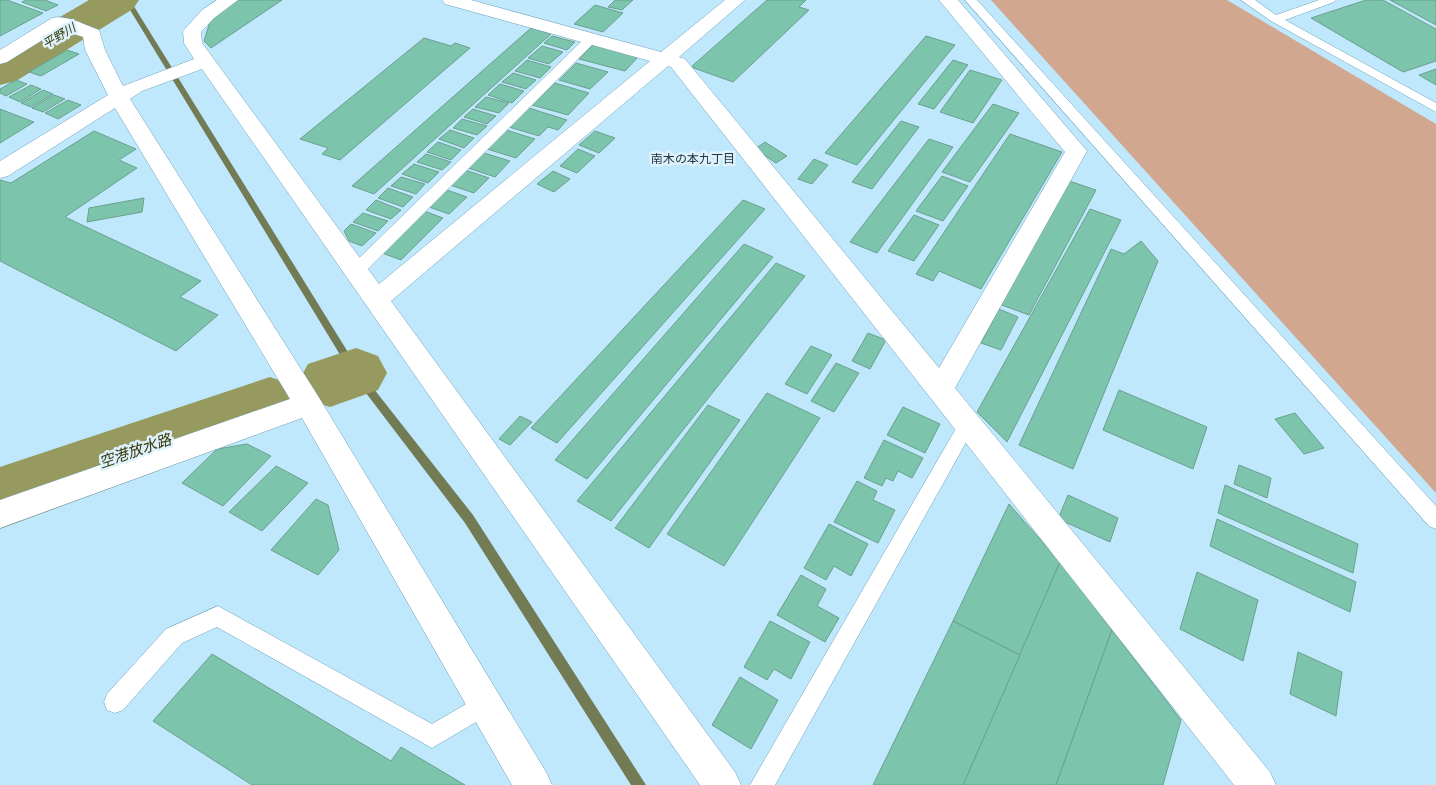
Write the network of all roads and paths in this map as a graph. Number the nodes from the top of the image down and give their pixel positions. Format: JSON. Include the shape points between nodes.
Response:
{"nodes":[{"id":1,"x":229,"y":0,"type":"edge"},
{"id":2,"x":451,"y":0,"type":"edge"},
{"id":3,"x":736,"y":0,"type":"edge"},
{"id":4,"x":948,"y":0,"type":"edge"},
{"id":5,"x":970,"y":0,"type":"edge"},
{"id":6,"x":1247,"y":0,"type":"edge"},
{"id":7,"x":1330,"y":0,"type":"edge"},
{"id":8,"x":1275,"y":19,"type":"junction"},
{"id":9,"x":591,"y":39,"type":"junction"},
{"id":10,"x":0,"y":58,"type":"edge"},
{"id":11,"x":666,"y":59,"type":"junction"},
{"id":12,"x":206,"y":61,"type":"junction"},
{"id":13,"x":127,"y":92,"type":"junction"},
{"id":14,"x":1436,"y":108,"type":"edge"},
{"id":15,"x":0,"y":171,"type":"edge"},
{"id":16,"x":357,"y":270,"type":"junction"},
{"id":17,"x":377,"y":299,"type":"junction"},
{"id":18,"x":940,"y":388,"type":"junction"},
{"id":19,"x":308,"y":404,"type":"junction"},
{"id":20,"x":968,"y":423,"type":"junction"},
{"id":21,"x":0,"y":514,"type":"edge"},
{"id":22,"x":1436,"y":520,"type":"edge"},
{"id":23,"x":115,"y":702,"type":"dead end"},
{"id":24,"x":485,"y":704,"type":"junction"},
{"id":25,"x":533,"y":785,"type":"edge"},
{"id":26,"x":722,"y":785,"type":"edge"},
{"id":27,"x":762,"y":785,"type":"edge"},
{"id":28,"x":1257,"y":785,"type":"edge"}],
"edges":[{"from":1,"to":12,"type":"street","via":[[208,14],[192,31],[193,43]]},
{"from":2,"to":9,"type":"street"},
{"from":3,"to":11,"type":"street"},
{"from":4,"to":18,"type":"street","via":[[1076,151]]},
{"from":5,"to":22,"type":"lane"},
{"from":6,"to":8,"type":"lane"},
{"from":7,"to":8,"type":"lane"},
{"from":8,"to":14,"type":"lane"},
{"from":9,"to":11,"type":"street"},
{"from":9,"to":16,"type":"lane"},
{"from":10,"to":13,"type":"street","via":[[59,23],[92,34],[95,50]]},
{"from":11,"to":17,"type":"street"},
{"from":11,"to":18,"type":"street","via":[[678,62]]},
{"from":12,"to":13,"type":"street"},
{"from":12,"to":16,"type":"street"},
{"from":13,"to":15,"type":"street"},
{"from":13,"to":19,"type":"street"},
{"from":16,"to":17,"type":"street"},
{"from":17,"to":26,"type":"street"},
{"from":18,"to":20,"type":"street"},
{"from":19,"to":21,"type":"street"},
{"from":19,"to":24,"type":"street"},
{"from":20,"to":27,"type":"lane"},
{"from":20,"to":28,"type":"street"},
{"from":23,"to":24,"type":"lane","via":[[174,636],[218,616],[432,736]]},
{"from":24,"to":25,"type":"street"}]}
